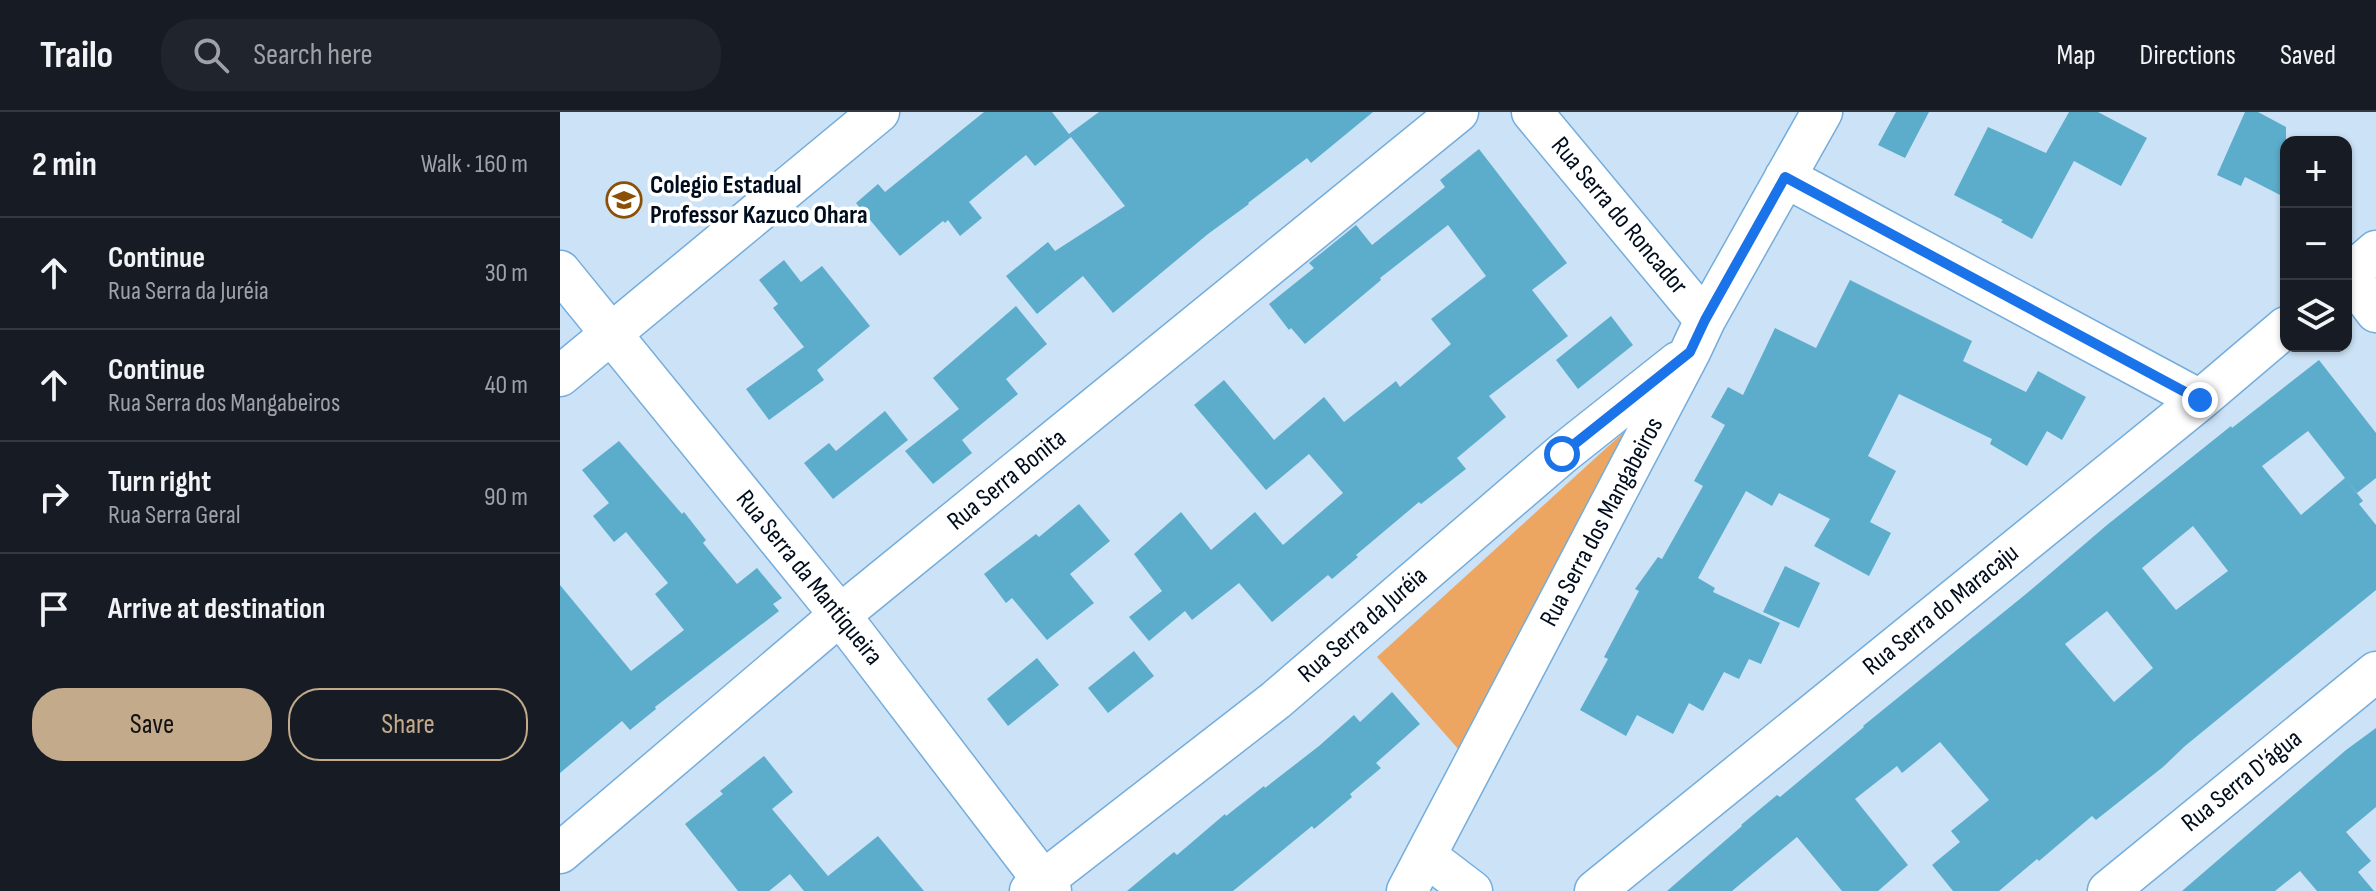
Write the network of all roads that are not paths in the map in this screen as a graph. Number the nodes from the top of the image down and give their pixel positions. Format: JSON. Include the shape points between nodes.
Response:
{"nodes":[{"id":1,"x":879,"y":112,"type":"edge"},
{"id":2,"x":1458,"y":112,"type":"edge"},
{"id":3,"x":1532,"y":112,"type":"edge"},
{"id":4,"x":1822,"y":112,"type":"edge"},
{"id":5,"x":1785,"y":177,"type":"junction"},
{"id":6,"x":2357,"y":268,"type":"edge"},
{"id":7,"x":560,"y":271,"type":"edge"},
{"id":8,"x":2376,"y":312,"type":"edge"},
{"id":9,"x":2280,"y":332,"type":"edge"},
{"id":10,"x":611,"y":333,"type":"junction"},
{"id":11,"x":1698,"y":336,"type":"junction"},
{"id":12,"x":560,"y":376,"type":"edge"},
{"id":13,"x":2200,"y":400,"type":"junction"},
{"id":14,"x":840,"y":615,"type":"junction"},
{"id":15,"x":2376,"y":672,"type":"edge"},
{"id":16,"x":560,"y":853,"type":"edge"},
{"id":17,"x":1426,"y":856,"type":"junction"},
{"id":18,"x":1041,"y":888,"type":"edge"},
{"id":19,"x":1407,"y":891,"type":"edge"},
{"id":20,"x":1472,"y":891,"type":"edge"},
{"id":21,"x":1595,"y":891,"type":"edge"},
{"id":22,"x":2108,"y":891,"type":"edge"}],
"edges":[{"from":1,"to":10,"type":"street"},
{"from":2,"to":14,"type":"street","name":"Rua Serra Bonita"},
{"from":3,"to":11,"type":"street","name":"Rua Serra do Roncador"},
{"from":4,"to":5,"type":"street","name":"Rua Serra dos Mangabeiros"},
{"from":5,"to":11,"type":"street","name":"Rua Serra dos Mangabeiros"},
{"from":5,"to":13,"type":"street"},
{"from":6,"to":8,"type":"street"},
{"from":7,"to":10,"type":"street","name":"Rua Serra da Mantiqueira"},
{"from":9,"to":13,"type":"street","name":"Rua Serra do Maracaju"},
{"from":10,"to":12,"type":"street"},
{"from":10,"to":14,"type":"street","name":"Rua Serra da Mantiqueira"},
{"from":11,"to":17,"type":"street","name":"Rua Serra dos Mangabeiros"},
{"from":11,"to":18,"type":"street","name":"Rua Serra da Juréia","via":[[1276,700]]},
{"from":13,"to":21,"type":"street","name":"Rua Serra do Maracaju"},
{"from":14,"to":16,"type":"street","name":"Rua Serra Bonita"},
{"from":14,"to":18,"type":"street","name":"Rua Serra da Mantiqueira"},
{"from":15,"to":22,"type":"street","name":"Rua Serra D'água"},
{"from":17,"to":19,"type":"street","name":"Rua Serra dos Mangabeiros"},
{"from":17,"to":20,"type":"street"}]}
